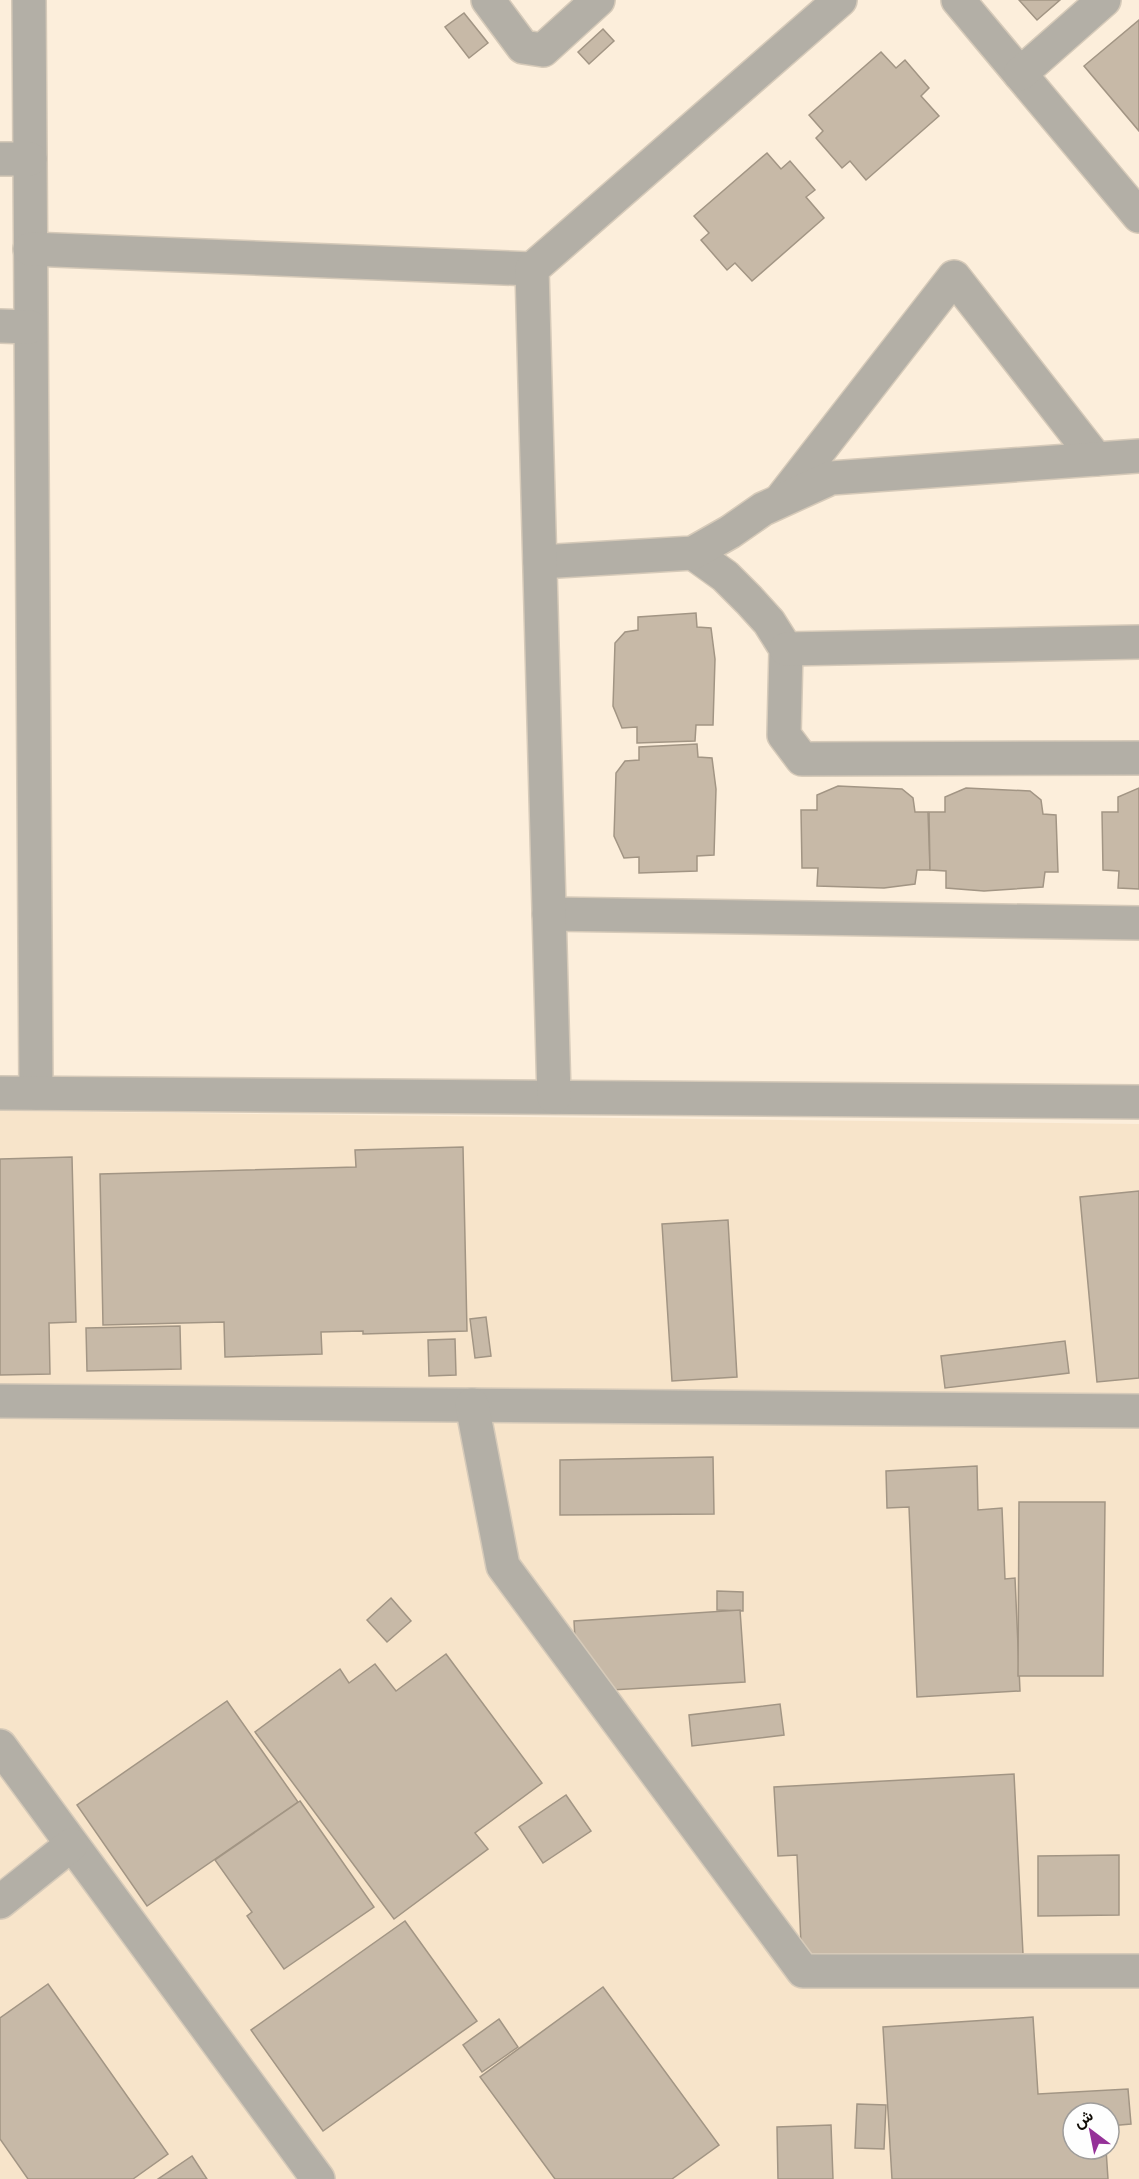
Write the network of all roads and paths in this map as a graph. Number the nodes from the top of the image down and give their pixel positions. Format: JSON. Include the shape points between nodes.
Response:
{"nodes":[{"id":1,"x":29,"y":0,"type":"edge"},
{"id":2,"x":488,"y":0,"type":"edge"},
{"id":3,"x":598,"y":0,"type":"edge"},
{"id":4,"x":840,"y":0,"type":"edge"},
{"id":5,"x":958,"y":0,"type":"edge"},
{"id":6,"x":1104,"y":0,"type":"edge"},
{"id":7,"x":1020,"y":74,"type":"junction"},
{"id":8,"x":15,"y":159,"type":"edge"},
{"id":9,"x":1139,"y":216,"type":"edge"},
{"id":10,"x":30,"y":249,"type":"junction"},
{"id":11,"x":532,"y":269,"type":"junction"},
{"id":12,"x":15,"y":326,"type":"edge"},
{"id":13,"x":1139,"y":456,"type":"edge"},
{"id":14,"x":1096,"y":459,"type":"junction"},
{"id":15,"x":780,"y":501,"type":"junction"},
{"id":16,"x":693,"y":553,"type":"junction"},
{"id":17,"x":540,"y":562,"type":"junction"},
{"id":18,"x":1139,"y":642,"type":"edge"},
{"id":19,"x":786,"y":649,"type":"junction"},
{"id":20,"x":1139,"y":758,"type":"edge"},
{"id":21,"x":549,"y":914,"type":"junction"},
{"id":22,"x":1139,"y":923,"type":"edge"},
{"id":23,"x":0,"y":1093,"type":"edge"},
{"id":24,"x":36,"y":1093,"type":"junction"},
{"id":25,"x":554,"y":1097,"type":"junction"},
{"id":26,"x":1139,"y":1102,"type":"edge"},
{"id":27,"x":0,"y":1401,"type":"edge"},
{"id":28,"x":472,"y":1405,"type":"junction"},
{"id":29,"x":1139,"y":1411,"type":"edge"},
{"id":30,"x":0,"y":1746,"type":"edge"},
{"id":31,"x":71,"y":1845,"type":"junction"},
{"id":32,"x":0,"y":1902,"type":"edge"},
{"id":33,"x":1139,"y":1971,"type":"edge"},
{"id":34,"x":318,"y":2179,"type":"edge"}],
"edges":[{"from":1,"to":8,"type":"street"},
{"from":2,"to":3,"type":"street","via":[[523,46],[543,50]]},
{"from":4,"to":11,"type":"street"},
{"from":5,"to":7,"type":"street"},
{"from":6,"to":7,"type":"street"},
{"from":7,"to":9,"type":"street"},
{"from":8,"to":10,"type":"street"},
{"from":10,"to":11,"type":"street"},
{"from":10,"to":12,"type":"street"},
{"from":11,"to":17,"type":"street"},
{"from":12,"to":24,"type":"street"},
{"from":13,"to":14,"type":"street"},
{"from":14,"to":15,"type":"street","via":[[831,478]]},
{"from":14,"to":15,"type":"street","via":[[954,277]]},
{"from":15,"to":16,"type":"street"},
{"from":16,"to":17,"type":"street"},
{"from":16,"to":19,"type":"street","via":[[749,600]]},
{"from":17,"to":21,"type":"street"},
{"from":18,"to":19,"type":"street"},
{"from":19,"to":20,"type":"street","via":[[784,735],[802,759]]},
{"from":21,"to":22,"type":"street"},
{"from":21,"to":25,"type":"street"},
{"from":23,"to":24,"type":"street"},
{"from":24,"to":25,"type":"street"},
{"from":25,"to":26,"type":"street"},
{"from":27,"to":28,"type":"street"},
{"from":28,"to":29,"type":"street"},
{"from":28,"to":33,"type":"street","via":[[503,1566],[803,1971]]},
{"from":30,"to":31,"type":"street"},
{"from":31,"to":32,"type":"street"},
{"from":31,"to":34,"type":"street"}]}
